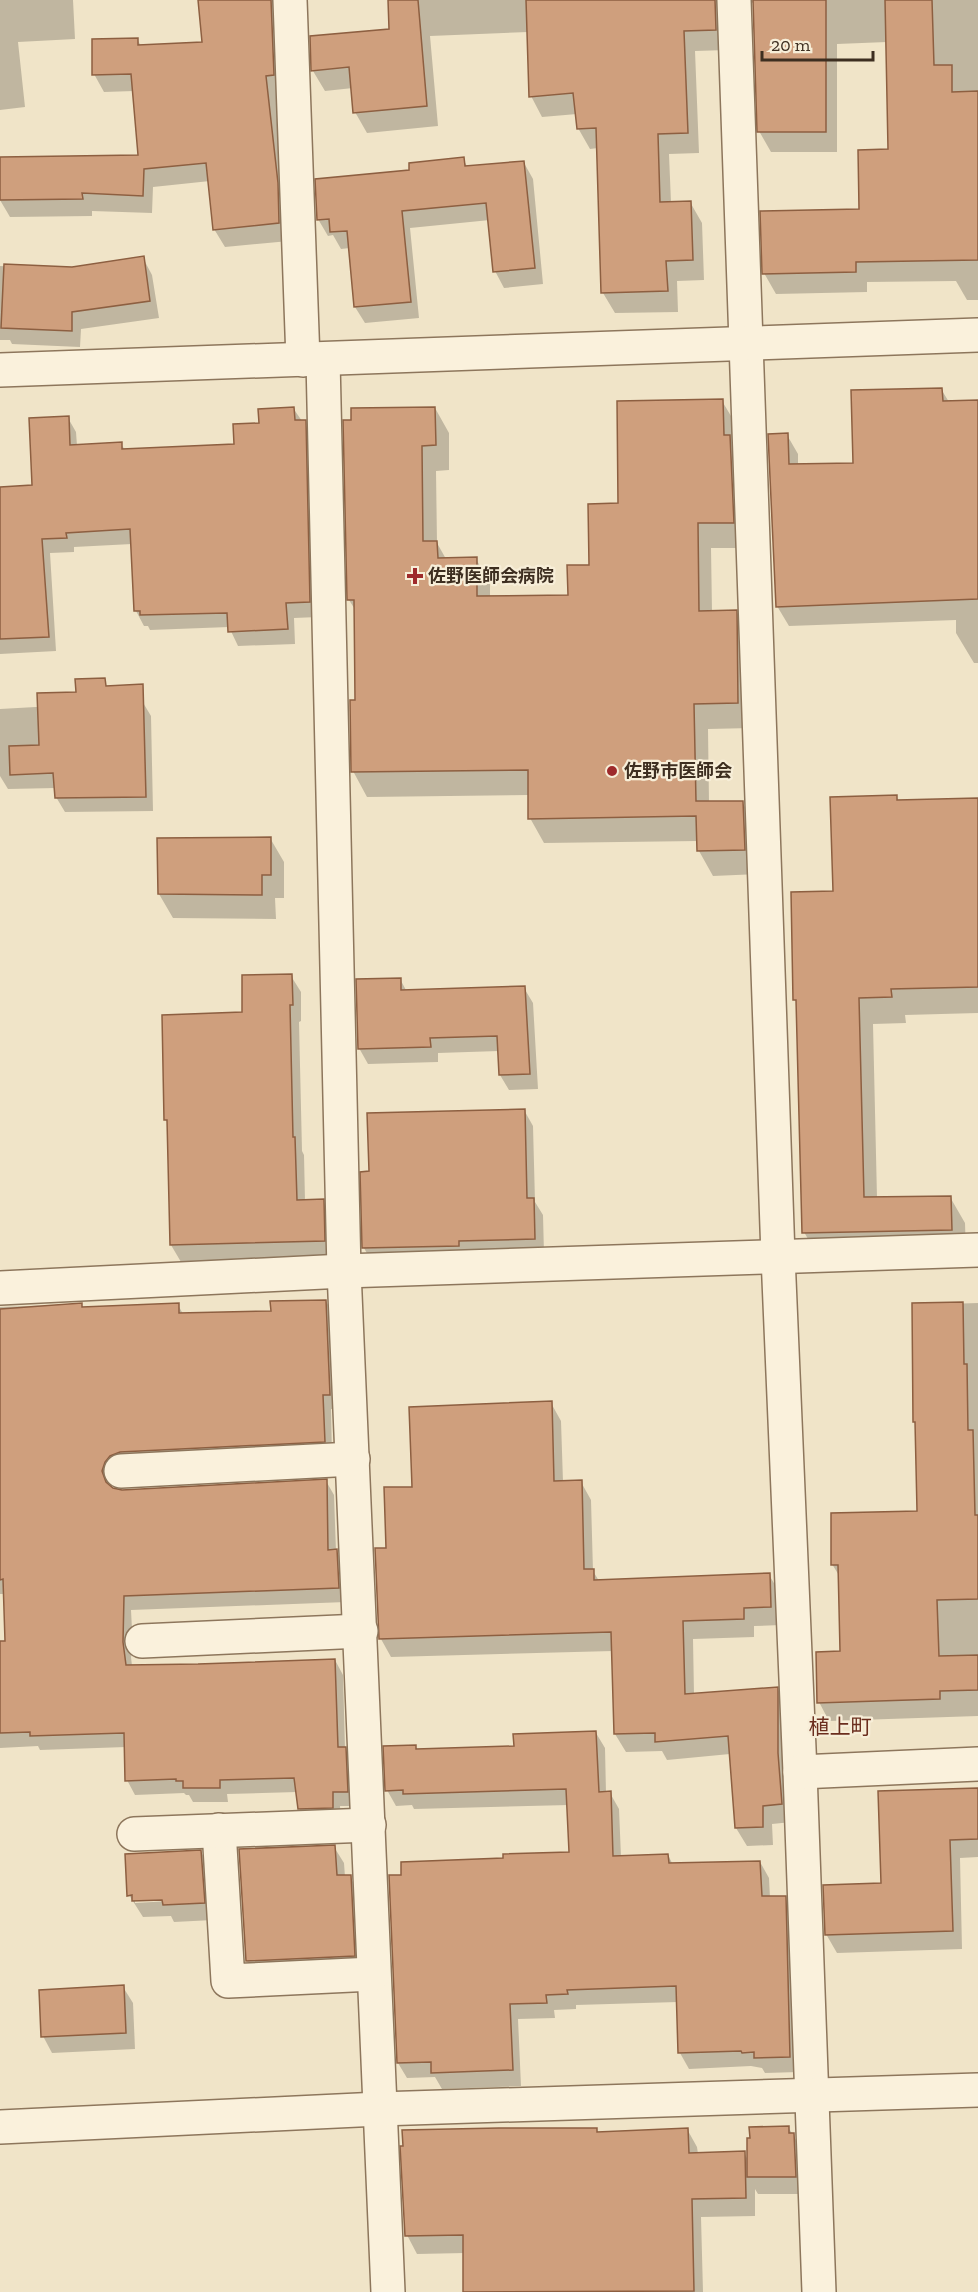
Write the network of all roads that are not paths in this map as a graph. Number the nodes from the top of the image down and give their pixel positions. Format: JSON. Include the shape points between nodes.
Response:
{"nodes":[{"id":1,"x":290,"y":0,"type":"edge"},
{"id":2,"x":734,"y":0,"type":"edge"},
{"id":3,"x":978,"y":335,"type":"edge"},
{"id":4,"x":747,"y":343,"type":"junction"},
{"id":5,"x":313,"y":360,"type":"junction"},
{"id":6,"x":0,"y":370,"type":"edge"},
{"id":7,"x":978,"y":1250,"type":"edge"},
{"id":8,"x":778,"y":1256,"type":"junction"},
{"id":9,"x":344,"y":1271,"type":"junction"},
{"id":10,"x":0,"y":1288,"type":"edge"},
{"id":11,"x":353,"y":1459,"type":"junction"},
{"id":12,"x":121,"y":1471,"type":"dead end"},
{"id":13,"x":361,"y":1631,"type":"junction"},
{"id":14,"x":142,"y":1641,"type":"dead end"},
{"id":15,"x":978,"y":1764,"type":"edge"},
{"id":16,"x":800,"y":1772,"type":"junction"},
{"id":17,"x":369,"y":1825,"type":"junction"},
{"id":18,"x":219,"y":1830,"type":"junction"},
{"id":19,"x":134,"y":1834,"type":"dead end"},
{"id":20,"x":373,"y":1974,"type":"junction"},
{"id":21,"x":978,"y":2090,"type":"edge"},
{"id":22,"x":812,"y":2096,"type":"junction"},
{"id":23,"x":379,"y":2109,"type":"junction"},
{"id":24,"x":0,"y":2127,"type":"edge"},
{"id":25,"x":388,"y":2292,"type":"edge"},
{"id":26,"x":819,"y":2292,"type":"edge"}],
"edges":[{"from":1,"to":5,"type":"street"},
{"from":2,"to":4,"type":"street"},
{"from":3,"to":4,"type":"street"},
{"from":4,"to":5,"type":"street"},
{"from":4,"to":8,"type":"street"},
{"from":5,"to":6,"type":"street"},
{"from":5,"to":9,"type":"street"},
{"from":7,"to":8,"type":"street"},
{"from":8,"to":9,"type":"street"},
{"from":8,"to":16,"type":"street"},
{"from":9,"to":10,"type":"street"},
{"from":9,"to":11,"type":"street"},
{"from":11,"to":12,"type":"street"},
{"from":11,"to":13,"type":"street"},
{"from":13,"to":14,"type":"street"},
{"from":13,"to":17,"type":"street"},
{"from":15,"to":16,"type":"street"},
{"from":16,"to":22,"type":"street"},
{"from":17,"to":18,"type":"street"},
{"from":17,"to":20,"type":"street"},
{"from":18,"to":19,"type":"street"},
{"from":18,"to":20,"type":"street","via":[[228,1981]]},
{"from":20,"to":23,"type":"street"},
{"from":21,"to":22,"type":"street"},
{"from":22,"to":23,"type":"street"},
{"from":22,"to":26,"type":"street"},
{"from":23,"to":24,"type":"street"},
{"from":23,"to":25,"type":"street"}]}
